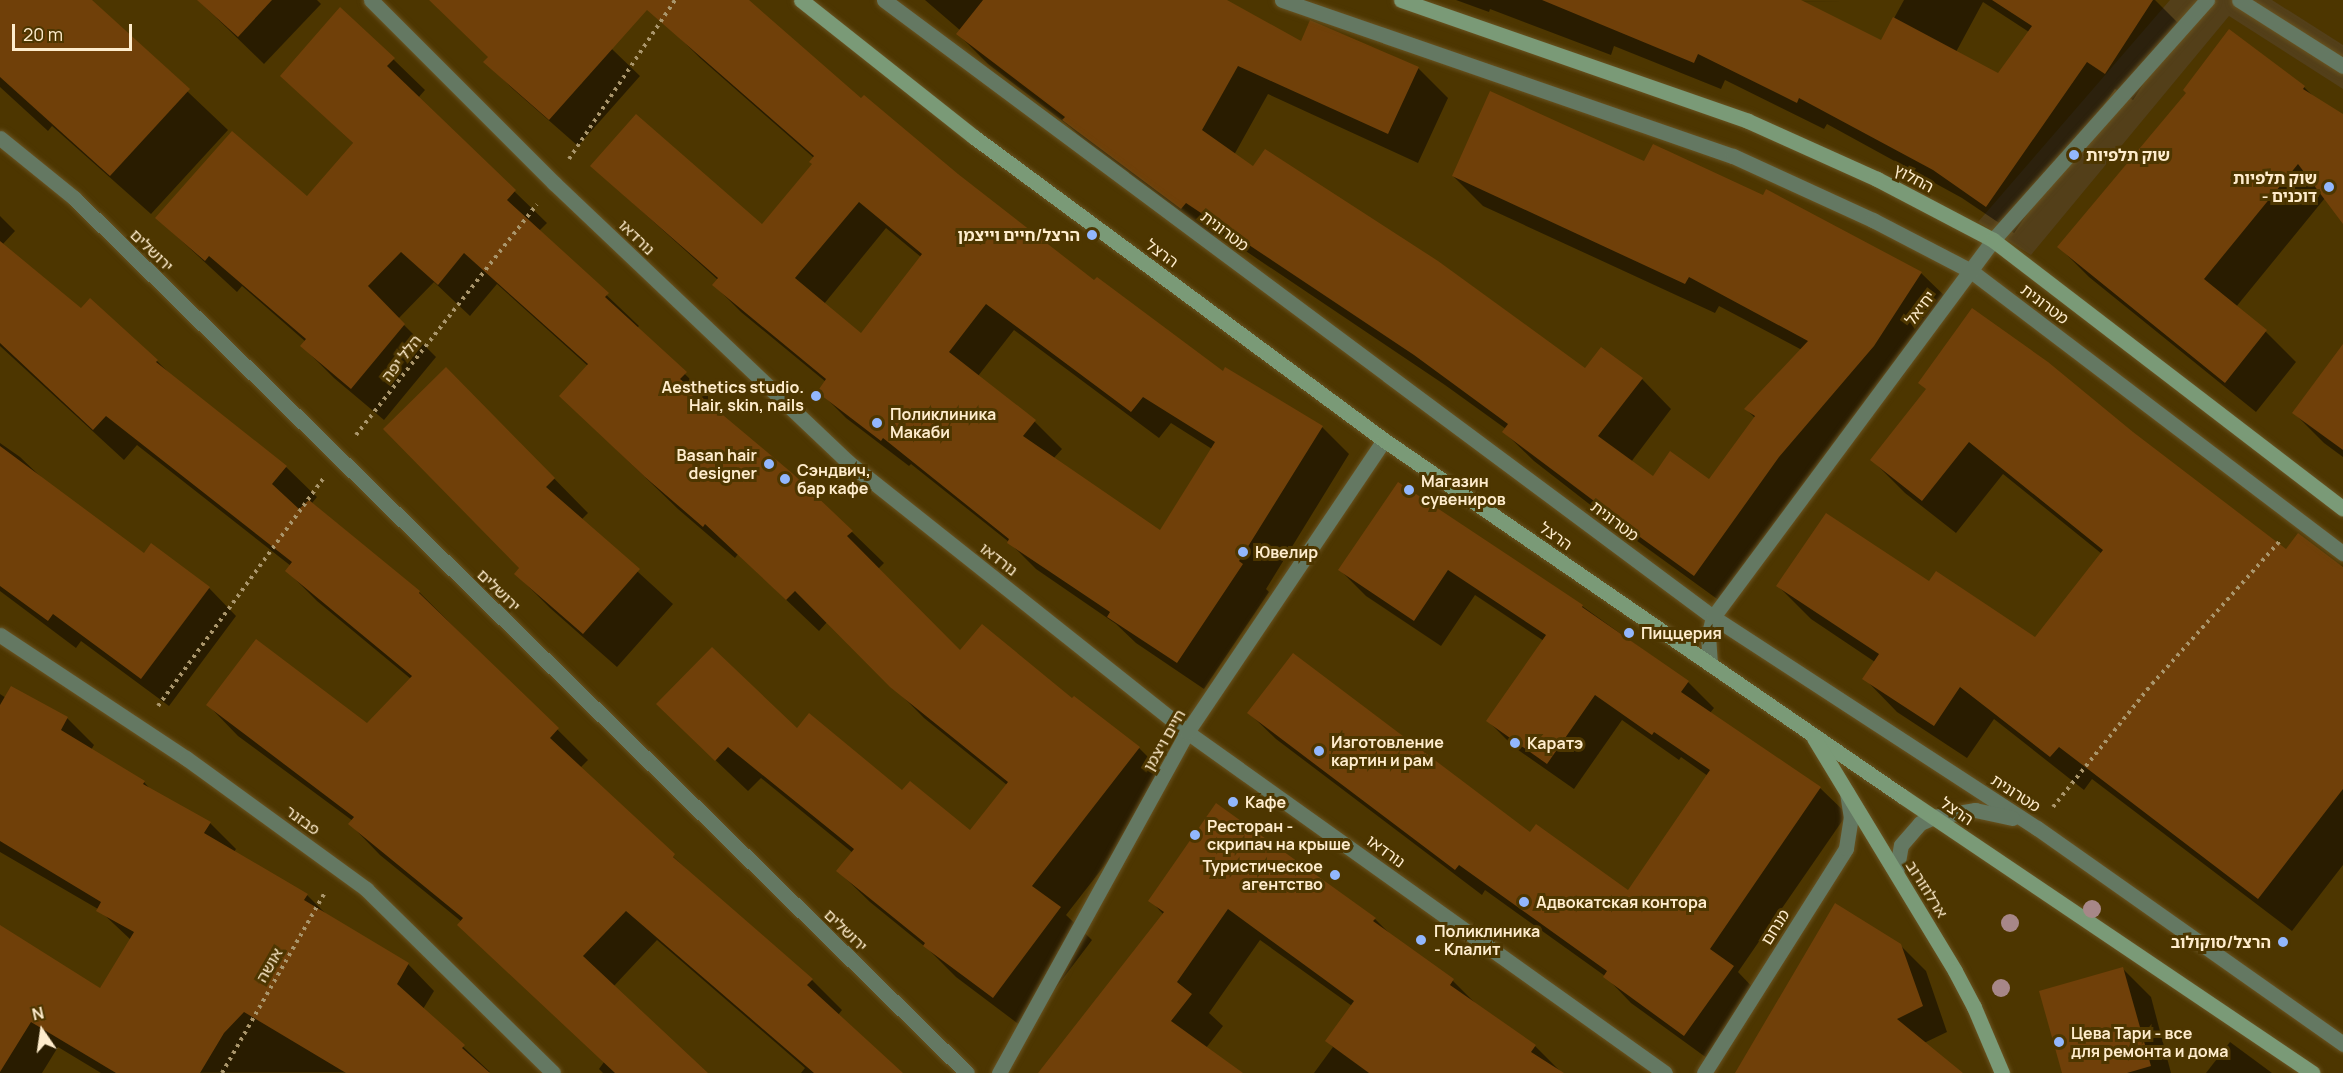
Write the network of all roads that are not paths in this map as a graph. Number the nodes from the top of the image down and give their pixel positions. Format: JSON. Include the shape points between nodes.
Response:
{"nodes":[{"id":1,"x":371,"y":0,"type":"edge"},
{"id":2,"x":801,"y":0,"type":"edge"},
{"id":3,"x":884,"y":0,"type":"edge"},
{"id":4,"x":1282,"y":0,"type":"edge"},
{"id":5,"x":1401,"y":0,"type":"edge"},
{"id":6,"x":2207,"y":0,"type":"edge"},
{"id":7,"x":2239,"y":0,"type":"edge"},
{"id":8,"x":2343,"y":66,"type":"edge"},
{"id":9,"x":0,"y":138,"type":"edge"},
{"id":10,"x":1993,"y":240,"type":"junction"},
{"id":11,"x":1971,"y":271,"type":"junction"},
{"id":12,"x":1384,"y":440,"type":"junction"},
{"id":13,"x":2343,"y":509,"type":"edge"},
{"id":14,"x":2343,"y":553,"type":"edge"},
{"id":15,"x":1713,"y":617,"type":"junction"},
{"id":16,"x":0,"y":635,"type":"edge"},
{"id":17,"x":1710,"y":664,"type":"junction"},
{"id":18,"x":1809,"y":731,"type":"junction"},
{"id":19,"x":1187,"y":732,"type":"junction"},
{"id":20,"x":1846,"y":792,"type":"junction"},
{"id":21,"x":1934,"y":817,"type":"junction"},
{"id":22,"x":2037,"y":828,"type":"junction"},
{"id":23,"x":1896,"y":873,"type":"junction"},
{"id":24,"x":2343,"y":1044,"type":"edge"},
{"id":25,"x":553,"y":1073,"type":"edge"},
{"id":26,"x":967,"y":1073,"type":"edge"},
{"id":27,"x":999,"y":1073,"type":"edge"},
{"id":28,"x":1665,"y":1073,"type":"edge"},
{"id":29,"x":1704,"y":1073,"type":"edge"},
{"id":30,"x":2002,"y":1073,"type":"edge"},
{"id":31,"x":2312,"y":1073,"type":"edge"}],
"edges":[{"from":1,"to":19,"type":"street","name":"נורדאו","via":[[554,183],[848,462]]},
{"from":2,"to":12,"type":"street","name":"הרצל","via":[[974,137]]},
{"from":3,"to":15,"type":"street","name":"מטרונית"},
{"from":4,"to":11,"type":"street","name":"מטרונית","via":[[1733,156],[1873,220]]},
{"from":5,"to":10,"type":"street","name":"החלוץ","via":[[1748,121],[1877,179]]},
{"from":6,"to":10,"type":"street","name":"יחיאל"},
{"from":7,"to":8,"type":"street"},
{"from":9,"to":26,"type":"street","name":"ירושלים","via":[[74,198]]},
{"from":10,"to":11,"type":"street","name":"יחיאל"},
{"from":10,"to":13,"type":"street","name":"החלוץ"},
{"from":11,"to":14,"type":"street","name":"מטרונית"},
{"from":11,"to":15,"type":"street","name":"יחיאל"},
{"from":12,"to":17,"type":"street","name":"הרצל"},
{"from":12,"to":19,"type":"street","name":"חיים ויצמן"},
{"from":15,"to":17,"type":"street","name":"יחיאל","via":[[1708,637]]},
{"from":15,"to":22,"type":"street","name":"מטרונית"},
{"from":16,"to":25,"type":"street","name":"פבזנר","via":[[141,728],[366,889]]},
{"from":17,"to":18,"type":"street","name":"הרצל"},
{"from":18,"to":20,"type":"street","name":"ארלוזורוב"},
{"from":18,"to":21,"type":"street","name":"הרצל"},
{"from":19,"to":27,"type":"street","name":"חיים ויצמן"},
{"from":19,"to":28,"type":"street","name":"נורדאו"},
{"from":20,"to":23,"type":"street","name":"ארלוזורוב"},
{"from":20,"to":29,"type":"street","name":"מנחם","via":[[1851,818],[1846,848]]},
{"from":21,"to":22,"type":"street","via":[[1975,810],[2010,817]]},
{"from":21,"to":23,"type":"street","via":[[1920,824],[1901,845]]},
{"from":21,"to":31,"type":"street","name":"הרצל"},
{"from":22,"to":24,"type":"street","name":"מטרונית"},
{"from":23,"to":30,"type":"street","name":"ארלוזורוב","via":[[1974,1007]]}]}
